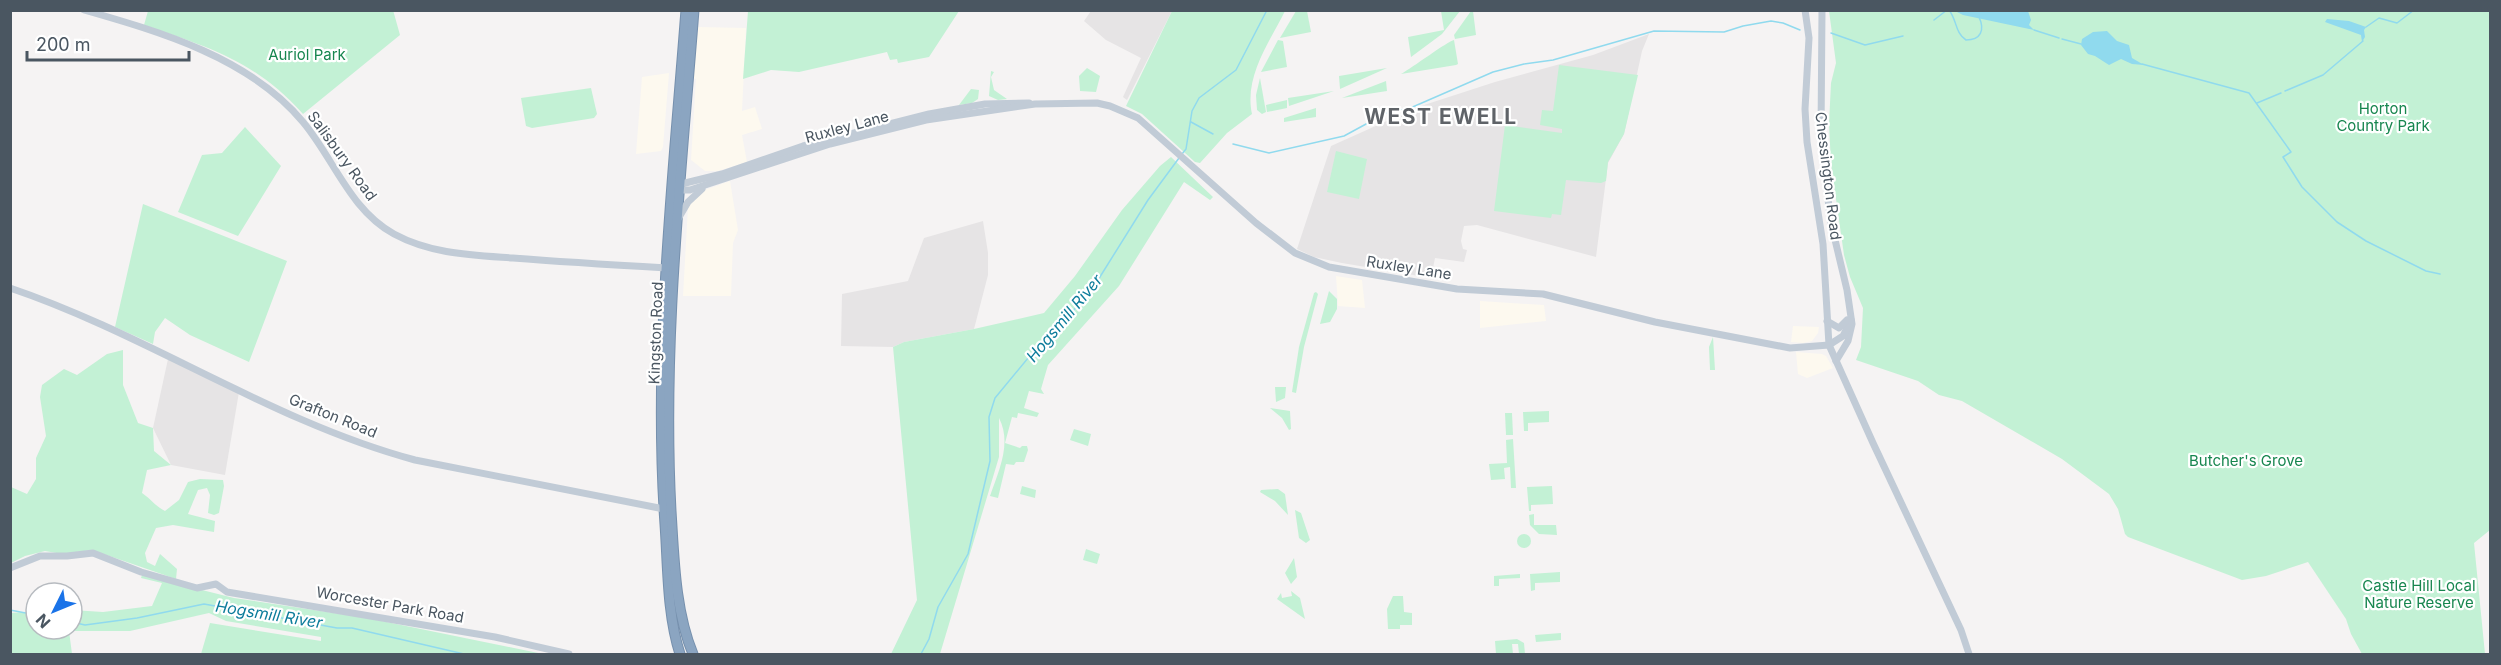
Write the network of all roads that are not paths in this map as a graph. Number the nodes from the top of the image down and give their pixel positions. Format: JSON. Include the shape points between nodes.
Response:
{"nodes":[{"id":1,"x":84,"y":10,"type":"edge"},
{"id":2,"x":687,"y":10,"type":"edge"},
{"id":3,"x":694,"y":10,"type":"edge"},
{"id":4,"x":1805,"y":10,"type":"edge"},
{"id":5,"x":1822,"y":10,"type":"edge"},
{"id":6,"x":1035,"y":104,"type":"junction"},
{"id":7,"x":710,"y":184,"type":"junction"},
{"id":8,"x":675,"y":188,"type":"junction"},
{"id":9,"x":677,"y":221,"type":"junction"},
{"id":10,"x":667,"y":268,"type":"junction"},
{"id":11,"x":10,"y":288,"type":"edge"},
{"id":12,"x":1850,"y":309,"type":"junction"},
{"id":13,"x":1851,"y":320,"type":"junction"},
{"id":14,"x":1827,"y":321,"type":"junction"},
{"id":15,"x":1829,"y":345,"type":"junction"},
{"id":16,"x":1836,"y":361,"type":"junction"},
{"id":17,"x":664,"y":509,"type":"junction"},
{"id":18,"x":10,"y":568,"type":"edge"},
{"id":19,"x":569,"y":654,"type":"edge"},
{"id":20,"x":680,"y":654,"type":"edge"},
{"id":21,"x":693,"y":654,"type":"edge"},
{"id":22,"x":1969,"y":654,"type":"edge"}],
"edges":[{"from":1,"to":10,"type":"main road","name":"Salisbury Road","via":[[195,48],[259,82],[302,121],[357,203],[383,228],[410,242],[453,254]]},
{"from":2,"to":8,"type":"highway","name":"Kingston Road"},
{"from":3,"to":8,"type":"highway","name":"Kingston Road"},
{"from":4,"to":14,"type":"main road","name":"Chessington Road","via":[[1809,38],[1807,142],[1823,244]]},
{"from":5,"to":12,"type":"main road","name":"Chessington Road","via":[[1821,134],[1825,179]]},
{"from":6,"to":7,"type":"main road","name":"Ruxley Lane","via":[[958,114],[884,130]]},
{"from":6,"to":8,"type":"main road","name":"Ruxley Lane","via":[[985,104],[929,114],[820,141]]},
{"from":6,"to":15,"type":"main road","name":"Ruxley Lane","via":[[1078,102],[1110,106],[1138,118],[1284,245],[1301,257],[1329,267],[1457,289],[1543,294],[1655,322],[1784,347]]},
{"from":7,"to":8,"type":"main road","name":"Ruxley Lane","via":[[690,190]]},
{"from":7,"to":9,"type":"main road","via":[[694,195]]},
{"from":8,"to":9,"type":"highway","name":"Kingston Road"},
{"from":8,"to":10,"type":"highway","name":"Kingston Road"},
{"from":9,"to":21,"type":"highway","name":"Kingston Road","via":[[669,362],[669,478],[680,602]]},
{"from":10,"to":17,"type":"highway","name":"Kingston Road","via":[[660,405]]},
{"from":11,"to":17,"type":"main road","name":"Grafton Road","via":[[381,450]]},
{"from":12,"to":13,"type":"main road","name":"Chessington Road"},
{"from":12,"to":14,"type":"main road","via":[[1843,327]]},
{"from":13,"to":15,"type":"main road","via":[[1843,336]]},
{"from":13,"to":16,"type":"main road","name":"Chessington Road","via":[[1848,341]]},
{"from":14,"to":15,"type":"main road","name":"Chessington Road"},
{"from":15,"to":16,"type":"main road","name":"Chessington Road"},
{"from":16,"to":22,"type":"main road","name":"Chessington Road"},
{"from":17,"to":20,"type":"highway","name":"Kingston Road","via":[[673,624]]},
{"from":18,"to":19,"type":"main road","name":"Worcester Park Road","via":[[40,556],[98,553],[141,572],[197,588],[216,584],[227,592],[495,637]]}]}
